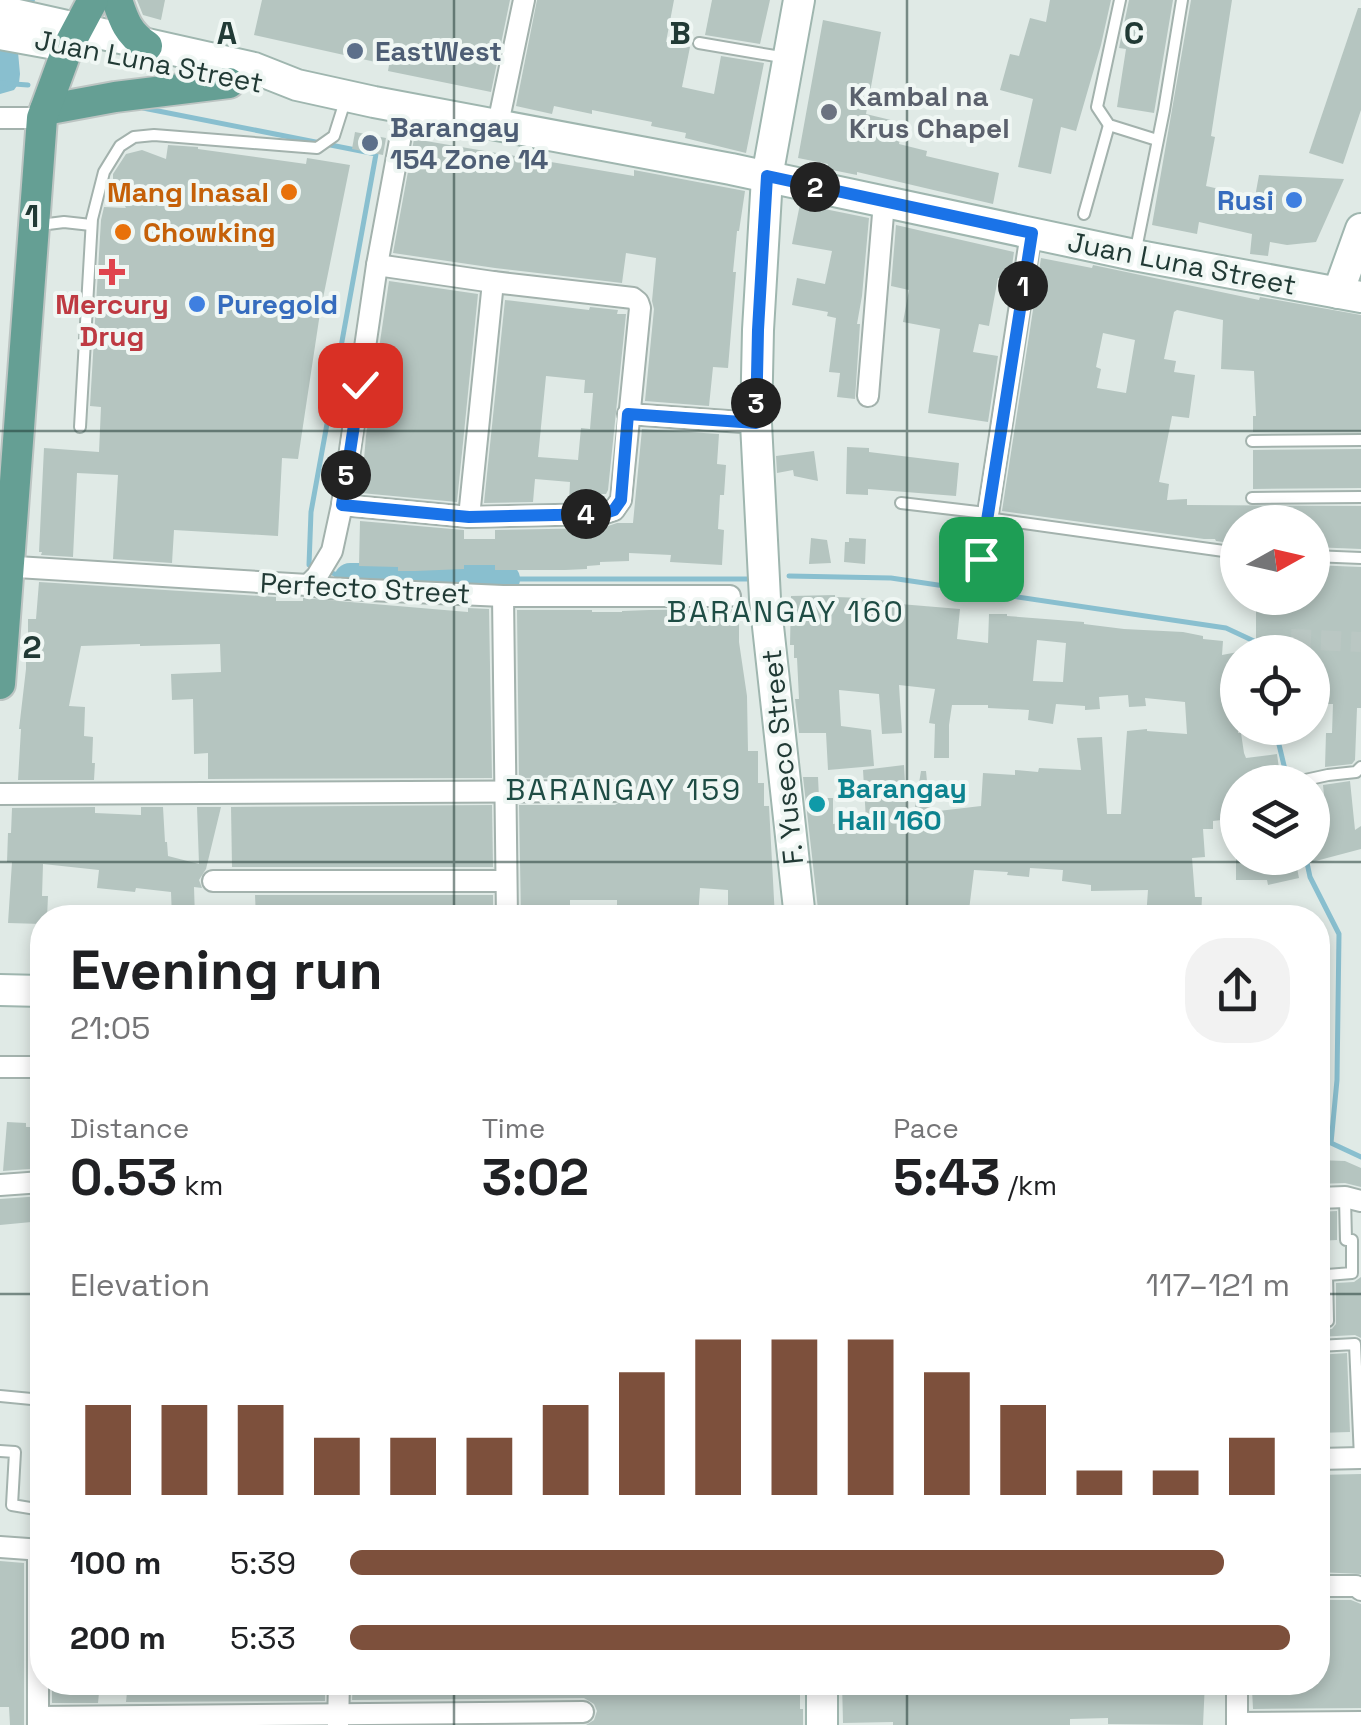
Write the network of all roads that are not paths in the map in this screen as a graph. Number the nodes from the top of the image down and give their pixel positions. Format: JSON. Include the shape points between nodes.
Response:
{"nodes":[{"id":1,"x":93,"y":0,"type":"edge"},
{"id":2,"x":117,"y":0,"type":"edge"},
{"id":3,"x":524,"y":0,"type":"edge"},
{"id":4,"x":799,"y":0,"type":"edge"},
{"id":5,"x":1120,"y":0,"type":"edge"},
{"id":6,"x":1182,"y":0,"type":"edge"},
{"id":7,"x":0,"y":11,"type":"edge"},
{"id":8,"x":35,"y":28,"type":"junction"},
{"id":9,"x":0,"y":34,"type":"edge"},
{"id":10,"x":72,"y":38,"type":"junction"},
{"id":11,"x":699,"y":43,"type":"dead end"},
{"id":12,"x":147,"y":46,"type":"junction"},
{"id":13,"x":788,"y":59,"type":"junction"},
{"id":14,"x":229,"y":82,"type":"junction"},
{"id":15,"x":297,"y":85,"type":"junction"},
{"id":16,"x":347,"y":96,"type":"junction"},
{"id":17,"x":406,"y":108,"type":"junction"},
{"id":18,"x":43,"y":114,"type":"junction"},
{"id":19,"x":0,"y":118,"type":"edge"},
{"id":20,"x":498,"y":124,"type":"junction"},
{"id":21,"x":1109,"y":126,"type":"junction"},
{"id":22,"x":1157,"y":140,"type":"junction"},
{"id":23,"x":767,"y":176,"type":"junction"},
{"id":24,"x":884,"y":202,"type":"junction"},
{"id":25,"x":1084,"y":214,"type":"dead end"},
{"id":26,"x":34,"y":225,"type":"junction"},
{"id":27,"x":91,"y":225,"type":"junction"},
{"id":28,"x":1361,"y":229,"type":"edge"},
{"id":29,"x":1032,"y":233,"type":"junction"},
{"id":30,"x":1134,"y":254,"type":"junction"},
{"id":31,"x":378,"y":264,"type":"junction"},
{"id":32,"x":493,"y":282,"type":"junction"},
{"id":33,"x":1350,"y":295,"type":"edge"},
{"id":34,"x":868,"y":396,"type":"dead end"},
{"id":35,"x":628,"y":414,"type":"junction"},
{"id":36,"x":756,"y":423,"type":"junction"},
{"id":37,"x":80,"y":427,"type":"dead end"},
{"id":38,"x":1361,"y":440,"type":"edge"},
{"id":39,"x":1252,"y":441,"type":"dead end"},
{"id":40,"x":1252,"y":498,"type":"dead end"},
{"id":41,"x":1361,"y":498,"type":"edge"},
{"id":42,"x":901,"y":503,"type":"dead end"},
{"id":43,"x":342,"y":505,"type":"junction"},
{"id":44,"x":986,"y":515,"type":"junction"},
{"id":45,"x":469,"y":517,"type":"junction"},
{"id":46,"x":1220,"y":549,"type":"edge"},
{"id":47,"x":1330,"y":557,"type":"edge"},
{"id":48,"x":1361,"y":558,"type":"edge"},
{"id":49,"x":981,"y":559,"type":"dead end"},
{"id":50,"x":4,"y":566,"type":"edge"},
{"id":51,"x":313,"y":580,"type":"junction"},
{"id":52,"x":504,"y":596,"type":"junction"},
{"id":53,"x":730,"y":596,"type":"dead end"},
{"id":54,"x":0,"y":684,"type":"edge"},
{"id":55,"x":1361,"y":766,"type":"edge"},
{"id":56,"x":1330,"y":775,"type":"edge"},
{"id":57,"x":505,"y":790,"type":"junction"},
{"id":58,"x":614,"y":791,"type":"dead end"},
{"id":59,"x":0,"y":794,"type":"edge"},
{"id":60,"x":506,"y":881,"type":"junction"},
{"id":61,"x":213,"y":882,"type":"dead end"},
{"id":62,"x":507,"y":905,"type":"edge"},
{"id":63,"x":799,"y":905,"type":"edge"},
{"id":64,"x":0,"y":990,"type":"edge"},
{"id":65,"x":30,"y":991,"type":"edge"},
{"id":66,"x":0,"y":1067,"type":"edge"},
{"id":67,"x":30,"y":1068,"type":"edge"},
{"id":68,"x":30,"y":1183,"type":"edge"},
{"id":69,"x":0,"y":1185,"type":"edge"},
{"id":70,"x":1353,"y":1199,"type":"edge"},
{"id":71,"x":1330,"y":1275,"type":"edge"},
{"id":72,"x":1330,"y":1345,"type":"edge"},
{"id":73,"x":0,"y":1396,"type":"edge"},
{"id":74,"x":30,"y":1399,"type":"edge"},
{"id":75,"x":0,"y":1451,"type":"edge"},
{"id":76,"x":1360,"y":1458,"type":"edge"},
{"id":77,"x":1330,"y":1459,"type":"edge"},
{"id":78,"x":6,"y":1505,"type":"edge"},
{"id":79,"x":0,"y":1547,"type":"edge"},
{"id":80,"x":30,"y":1549,"type":"edge"},
{"id":81,"x":1330,"y":1586,"type":"edge"},
{"id":82,"x":1361,"y":1590,"type":"edge"},
{"id":83,"x":38,"y":1695,"type":"edge"},
{"id":84,"x":822,"y":1695,"type":"edge"},
{"id":85,"x":1237,"y":1695,"type":"edge"},
{"id":86,"x":583,"y":1712,"type":"dead end"},
{"id":87,"x":338,"y":1720,"type":"edge"},
{"id":88,"x":38,"y":1721,"type":"edge"},
{"id":89,"x":1361,"y":1722,"type":"edge"},
{"id":90,"x":1238,"y":1724,"type":"edge"},
{"id":91,"x":822,"y":1725,"type":"edge"}],
"edges":[{"from":1,"to":10,"type":"main road"},
{"from":2,"to":12,"type":"main road","via":[[125,26]]},
{"from":3,"to":20,"type":"street"},
{"from":4,"to":13,"type":"main road","name":"F. Yuseco Street"},
{"from":5,"to":21,"type":"lane","via":[[1097,107]]},
{"from":6,"to":22,"type":"lane"},
{"from":7,"to":8,"type":"main road"},
{"from":8,"to":9,"type":"main road","name":"Juan Luna Street"},
{"from":8,"to":10,"type":"main road"},
{"from":10,"to":12,"type":"main road","name":"Juan Luna Street"},
{"from":10,"to":14,"type":"main road","name":"Juan Luna Street"},
{"from":10,"to":18,"type":"main road"},
{"from":11,"to":13,"type":"lane"},
{"from":12,"to":15,"type":"main road","name":"Juan Luna Street","via":[[254,68]]},
{"from":13,"to":23,"type":"main road","name":"F. Yuseco Street"},
{"from":14,"to":15,"type":"main road","name":"Juan Luna Street"},
{"from":14,"to":18,"type":"main road"},
{"from":15,"to":16,"type":"main road","name":"Juan Luna Street"},
{"from":16,"to":17,"type":"main road","name":"Juan Luna Street"},
{"from":16,"to":27,"type":"lane","via":[[334,136],[322,145],[134,137],[104,172]]},
{"from":17,"to":20,"type":"main road","name":"Juan Luna Street"},
{"from":17,"to":31,"type":"street"},
{"from":18,"to":19,"type":"street"},
{"from":18,"to":26,"type":"main road"},
{"from":20,"to":23,"type":"main road","name":"Juan Luna Street"},
{"from":21,"to":22,"type":"lane"},
{"from":21,"to":25,"type":"lane"},
{"from":22,"to":30,"type":"lane"},
{"from":23,"to":24,"type":"main road","name":"Juan Luna Street"},
{"from":23,"to":36,"type":"main road","name":"F. Yuseco Street"},
{"from":24,"to":29,"type":"main road","name":"Juan Luna Street"},
{"from":24,"to":34,"type":"street"},
{"from":26,"to":27,"type":"lane"},
{"from":26,"to":50,"type":"main road"},
{"from":27,"to":37,"type":"lane"},
{"from":28,"to":33,"type":"main road"},
{"from":29,"to":30,"type":"main road","name":"Juan Luna Street"},
{"from":29,"to":44,"type":"street"},
{"from":30,"to":33,"type":"main road","name":"Juan Luna Street"},
{"from":31,"to":32,"type":"street"},
{"from":31,"to":43,"type":"street"},
{"from":32,"to":35,"type":"street","via":[[638,302]]},
{"from":32,"to":45,"type":"street"},
{"from":35,"to":36,"type":"street"},
{"from":35,"to":45,"type":"street","via":[[621,500],[614,510]]},
{"from":36,"to":63,"type":"main road","name":"F. Yuseco Street","via":[[765,599]]},
{"from":38,"to":39,"type":"lane"},
{"from":40,"to":41,"type":"lane"},
{"from":42,"to":44,"type":"lane"},
{"from":43,"to":45,"type":"street"},
{"from":43,"to":51,"type":"street","via":[[332,551]]},
{"from":44,"to":46,"type":"lane"},
{"from":44,"to":49,"type":"street"},
{"from":47,"to":48,"type":"lane"},
{"from":50,"to":51,"type":"street","name":"Perfecto Street"},
{"from":50,"to":54,"type":"main road"},
{"from":51,"to":52,"type":"street","name":"Perfecto Street","via":[[325,588]]},
{"from":52,"to":53,"type":"street","name":"Perfecto Street"},
{"from":52,"to":57,"type":"street"},
{"from":55,"to":56,"type":"lane"},
{"from":57,"to":58,"type":"street"},
{"from":57,"to":59,"type":"street"},
{"from":57,"to":60,"type":"street"},
{"from":60,"to":61,"type":"street"},
{"from":60,"to":62,"type":"street"},
{"from":64,"to":65,"type":"main road"},
{"from":66,"to":67,"type":"street"},
{"from":68,"to":69,"type":"street"},
{"from":70,"to":71,"type":"lane","via":[[1346,1240],[1352,1240],[1352,1273]]},
{"from":72,"to":76,"type":"lane","via":[[1355,1344]]},
{"from":73,"to":74,"type":"lane"},
{"from":75,"to":78,"type":"lane","via":[[15,1452]]},
{"from":76,"to":77,"type":"street"},
{"from":79,"to":80,"type":"street"},
{"from":81,"to":82,"type":"street"},
{"from":83,"to":88,"type":"street"},
{"from":84,"to":91,"type":"main road"},
{"from":85,"to":90,"type":"street"},
{"from":86,"to":87,"type":"street"},
{"from":87,"to":88,"type":"street"},
{"from":89,"to":90,"type":"street"}]}
